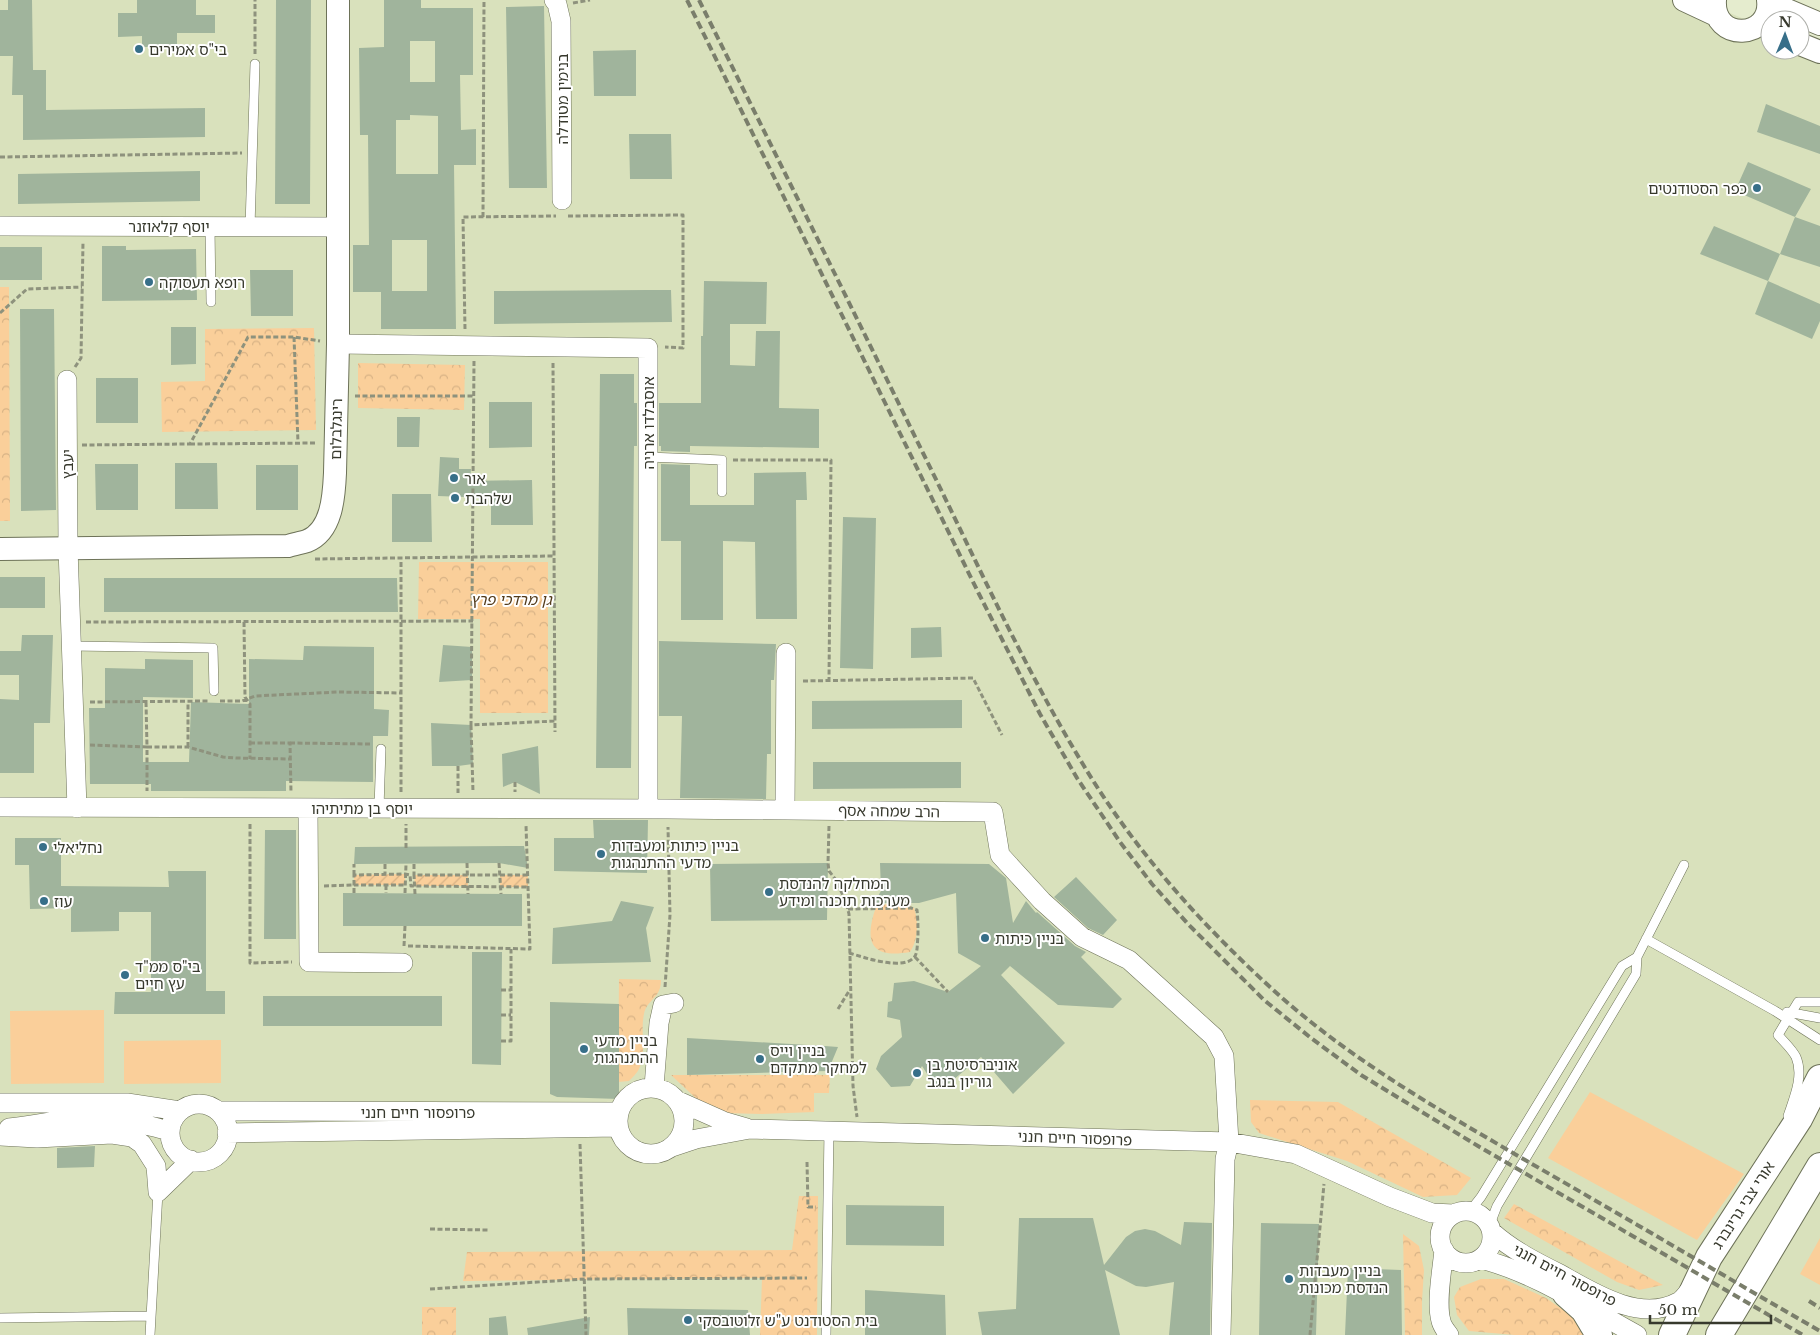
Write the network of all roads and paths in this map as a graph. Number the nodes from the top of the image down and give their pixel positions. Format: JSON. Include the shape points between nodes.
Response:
{"nodes":[{"id":1,"x":255,"y":0,"type":"edge"},
{"id":2,"x":338,"y":0,"type":"edge"},
{"id":3,"x":484,"y":0,"type":"edge"},
{"id":4,"x":554,"y":0,"type":"edge"},
{"id":5,"x":590,"y":0,"type":"edge"},
{"id":6,"x":1684,"y":0,"type":"edge"},
{"id":7,"x":1770,"y":0,"type":"edge"},
{"id":8,"x":582,"y":2,"type":"dead end"},
{"id":9,"x":1716,"y":7,"type":"edge"},
{"id":10,"x":1820,"y":24,"type":"edge"},
{"id":11,"x":1760,"y":31,"type":"edge"},
{"id":12,"x":255,"y":64,"type":"joint"},
{"id":13,"x":252,"y":152,"type":"junction"},
{"id":14,"x":0,"y":156,"type":"edge"},
{"id":15,"x":562,"y":200,"type":"dead end"},
{"id":16,"x":483,"y":217,"type":"junction"},
{"id":17,"x":0,"y":226,"type":"edge"},
{"id":18,"x":83,"y":226,"type":"junction"},
{"id":19,"x":210,"y":227,"type":"junction"},
{"id":20,"x":250,"y":227,"type":"junction"},
{"id":21,"x":338,"y":227,"type":"junction"},
{"id":22,"x":82,"y":287,"type":"junction"},
{"id":23,"x":210,"y":302,"type":"dead end"},
{"id":24,"x":0,"y":313,"type":"edge"},
{"id":25,"x":294,"y":337,"type":"junction"},
{"id":26,"x":338,"y":344,"type":"junction"},
{"id":27,"x":470,"y":345,"type":"junction"},
{"id":28,"x":553,"y":345,"type":"junction"},
{"id":29,"x":670,"y":347,"type":"dead end"},
{"id":30,"x":67,"y":380,"type":"joint"},
{"id":31,"x":337,"y":396,"type":"junction"},
{"id":32,"x":474,"y":396,"type":"junction"},
{"id":33,"x":298,"y":443,"type":"junction"},
{"id":34,"x":336,"y":443,"type":"junction"},
{"id":35,"x":190,"y":444,"type":"junction"},
{"id":36,"x":67,"y":446,"type":"junction"},
{"id":37,"x":648,"y":457,"type":"junction"},
{"id":38,"x":722,"y":460,"type":"junction"},
{"id":39,"x":722,"y":492,"type":"dead end"},
{"id":40,"x":68,"y":548,"type":"junction"},
{"id":41,"x":0,"y":549,"type":"edge"},
{"id":42,"x":554,"y":556,"type":"junction"},
{"id":43,"x":473,"y":557,"type":"junction"},
{"id":44,"x":401,"y":558,"type":"junction"},
{"id":45,"x":314,"y":559,"type":"dead end"},
{"id":46,"x":401,"y":621,"type":"junction"},
{"id":47,"x":473,"y":621,"type":"junction"},
{"id":48,"x":70,"y":622,"type":"junction"},
{"id":49,"x":244,"y":622,"type":"junction"},
{"id":50,"x":71,"y":646,"type":"junction"},
{"id":51,"x":786,"y":653,"type":"dead end"},
{"id":52,"x":829,"y":680,"type":"junction"},
{"id":53,"x":786,"y":681,"type":"junction"},
{"id":54,"x":214,"y":691,"type":"dead end"},
{"id":55,"x":401,"y":693,"type":"junction"},
{"id":56,"x":246,"y":699,"type":"junction"},
{"id":57,"x":73,"y":701,"type":"junction"},
{"id":58,"x":146,"y":702,"type":"junction"},
{"id":59,"x":188,"y":702,"type":"junction"},
{"id":60,"x":555,"y":721,"type":"junction"},
{"id":61,"x":472,"y":725,"type":"junction"},
{"id":62,"x":555,"y":732,"type":"dead end"},
{"id":63,"x":1002,"y":735,"type":"dead end"},
{"id":64,"x":250,"y":743,"type":"junction"},
{"id":65,"x":290,"y":743,"type":"junction"},
{"id":66,"x":74,"y":744,"type":"junction"},
{"id":67,"x":392,"y":744,"type":"dead end"},
{"id":68,"x":401,"y":744,"type":"junction"},
{"id":69,"x":377,"y":746,"type":"joint"},
{"id":70,"x":147,"y":747,"type":"junction"},
{"id":71,"x":188,"y":747,"type":"junction"},
{"id":72,"x":250,"y":759,"type":"junction"},
{"id":73,"x":290,"y":759,"type":"junction"},
{"id":74,"x":458,"y":766,"type":"dead end"},
{"id":75,"x":466,"y":805,"type":"junction"},
{"id":76,"x":0,"y":807,"type":"edge"},
{"id":77,"x":77,"y":808,"type":"junction"},
{"id":78,"x":148,"y":808,"type":"junction"},
{"id":79,"x":250,"y":808,"type":"junction"},
{"id":80,"x":300,"y":808,"type":"junction"},
{"id":81,"x":380,"y":808,"type":"junction"},
{"id":82,"x":648,"y":809,"type":"junction"},
{"id":83,"x":785,"y":810,"type":"junction"},
{"id":84,"x":829,"y":810,"type":"junction"},
{"id":85,"x":404,"y":813,"type":"junction"},
{"id":86,"x":526,"y":823,"type":"dead end"},
{"id":87,"x":668,"y":827,"type":"dead end"},
{"id":88,"x":406,"y":848,"type":"dead end"},
{"id":89,"x":468,"y":863,"type":"dead end"},
{"id":90,"x":499,"y":863,"type":"dead end"},
{"id":91,"x":354,"y":864,"type":"dead end"},
{"id":92,"x":385,"y":864,"type":"dead end"},
{"id":93,"x":406,"y":864,"type":"dead end"},
{"id":94,"x":414,"y":864,"type":"dead end"},
{"id":95,"x":1684,"y":864,"type":"dead end"},
{"id":96,"x":385,"y":874,"type":"junction"},
{"id":97,"x":405,"y":874,"type":"junction"},
{"id":98,"x":354,"y":875,"type":"junction"},
{"id":99,"x":414,"y":875,"type":"junction"},
{"id":100,"x":468,"y":875,"type":"junction"},
{"id":101,"x":500,"y":875,"type":"junction"},
{"id":102,"x":528,"y":875,"type":"junction"},
{"id":103,"x":354,"y":885,"type":"junction"},
{"id":104,"x":386,"y":885,"type":"junction"},
{"id":105,"x":405,"y":885,"type":"junction"},
{"id":106,"x":316,"y":886,"type":"dead end"},
{"id":107,"x":415,"y":886,"type":"junction"},
{"id":108,"x":468,"y":886,"type":"junction"},
{"id":109,"x":500,"y":887,"type":"junction"},
{"id":110,"x":528,"y":887,"type":"junction"},
{"id":111,"x":354,"y":893,"type":"dead end"},
{"id":112,"x":386,"y":893,"type":"dead end"},
{"id":113,"x":405,"y":893,"type":"dead end"},
{"id":114,"x":415,"y":894,"type":"dead end"},
{"id":115,"x":468,"y":894,"type":"dead end"},
{"id":116,"x":501,"y":894,"type":"dead end"},
{"id":117,"x":848,"y":909,"type":"junction"},
{"id":118,"x":404,"y":926,"type":"dead end"},
{"id":119,"x":1646,"y":939,"type":"junction"},
{"id":120,"x":511,"y":949,"type":"junction"},
{"id":121,"x":849,"y":953,"type":"junction"},
{"id":122,"x":404,"y":954,"type":"junction"},
{"id":123,"x":915,"y":957,"type":"junction"},
{"id":124,"x":1637,"y":957,"type":"junction"},
{"id":125,"x":309,"y":962,"type":"junction"},
{"id":126,"x":501,"y":990,"type":"dead end"},
{"id":127,"x":511,"y":990,"type":"junction"},
{"id":128,"x":850,"y":990,"type":"junction"},
{"id":129,"x":948,"y":992,"type":"dead end"},
{"id":130,"x":1820,"y":1002,"type":"edge"},
{"id":131,"x":669,"y":1004,"type":"joint"},
{"id":132,"x":838,"y":1009,"type":"dead end"},
{"id":133,"x":501,"y":1015,"type":"dead end"},
{"id":134,"x":511,"y":1015,"type":"junction"},
{"id":135,"x":1790,"y":1016,"type":"junction"},
{"id":136,"x":1820,"y":1018,"type":"edge"},
{"id":137,"x":1820,"y":1040,"type":"edge"},
{"id":138,"x":501,"y":1041,"type":"dead end"},
{"id":139,"x":1820,"y":1078,"type":"edge"},
{"id":140,"x":654,"y":1087,"type":"junction"},
{"id":141,"x":678,"y":1101,"type":"junction"},
{"id":142,"x":0,"y":1103,"type":"edge"},
{"id":143,"x":180,"y":1111,"type":"junction"},
{"id":144,"x":218,"y":1112,"type":"junction"},
{"id":145,"x":618,"y":1120,"type":"junction"},
{"id":146,"x":580,"y":1128,"type":"junction"},
{"id":147,"x":750,"y":1128,"type":"junction"},
{"id":148,"x":0,"y":1130,"type":"edge"},
{"id":149,"x":829,"y":1130,"type":"junction"},
{"id":150,"x":170,"y":1131,"type":"junction"},
{"id":151,"x":861,"y":1132,"type":"junction"},
{"id":152,"x":227,"y":1133,"type":"junction"},
{"id":153,"x":0,"y":1136,"type":"edge"},
{"id":154,"x":1229,"y":1142,"type":"junction"},
{"id":155,"x":672,"y":1147,"type":"junction"},
{"id":156,"x":1774,"y":1158,"type":"junction"},
{"id":157,"x":191,"y":1160,"type":"junction"},
{"id":158,"x":807,"y":1162,"type":"dead end"},
{"id":159,"x":1326,"y":1166,"type":"junction"},
{"id":160,"x":1820,"y":1166,"type":"edge"},
{"id":161,"x":158,"y":1192,"type":"junction"},
{"id":162,"x":1390,"y":1197,"type":"junction"},
{"id":163,"x":808,"y":1207,"type":"dead end"},
{"id":164,"x":1462,"y":1212,"type":"junction"},
{"id":165,"x":1491,"y":1228,"type":"junction"},
{"id":166,"x":430,"y":1229,"type":"dead end"},
{"id":167,"x":489,"y":1230,"type":"dead end"},
{"id":168,"x":1442,"y":1244,"type":"junction"},
{"id":169,"x":1474,"y":1261,"type":"junction"},
{"id":170,"x":807,"y":1278,"type":"dead end"},
{"id":171,"x":584,"y":1279,"type":"junction"},
{"id":172,"x":1694,"y":1286,"type":"junction"},
{"id":173,"x":430,"y":1289,"type":"dead end"},
{"id":174,"x":1441,"y":1293,"type":"junction"},
{"id":175,"x":1566,"y":1294,"type":"junction"},
{"id":176,"x":151,"y":1316,"type":"junction"},
{"id":177,"x":0,"y":1318,"type":"edge"},
{"id":178,"x":150,"y":1335,"type":"edge"},
{"id":179,"x":586,"y":1335,"type":"edge"},
{"id":180,"x":826,"y":1335,"type":"edge"},
{"id":181,"x":1221,"y":1335,"type":"edge"},
{"id":182,"x":1310,"y":1335,"type":"edge"},
{"id":183,"x":1449,"y":1335,"type":"edge"},
{"id":184,"x":1599,"y":1335,"type":"edge"},
{"id":185,"x":1637,"y":1335,"type":"edge"},
{"id":186,"x":1672,"y":1335,"type":"edge"},
{"id":187,"x":1719,"y":1335,"type":"edge"}],
"edges":[{"from":1,"to":12,"type":"path"},
{"from":2,"to":21,"type":"street","name":"רינגלבלום"},
{"from":3,"to":16,"type":"path"},
{"from":4,"to":15,"type":"street","name":"בנימין מטודלה","via":[[558,4],[561,21]]},
{"from":5,"to":8,"type":"path"},
{"from":6,"to":9,"type":"street"},
{"from":7,"to":10,"type":"street"},
{"from":9,"to":11,"type":"street","via":[[1725,26],[1732,30]]},
{"from":12,"to":13,"type":"lane"},
{"from":13,"to":14,"type":"path"},
{"from":13,"to":20,"type":"lane"},
{"from":16,"to":27,"type":"path","via":[[463,216]]},
{"from":16,"to":29,"type":"path","via":[[683,216],[683,348]]},
{"from":17,"to":18,"type":"street","name":"יוסף קלאוזנר"},
{"from":18,"to":19,"type":"street","name":"יוסף קלאוזנר"},
{"from":18,"to":22,"type":"path"},
{"from":19,"to":20,"type":"street","name":"יוסף קלאוזנר"},
{"from":19,"to":23,"type":"lane"},
{"from":20,"to":21,"type":"street","name":"יוסף קלאוזנר"},
{"from":21,"to":26,"type":"street","name":"רינגלבלום"},
{"from":22,"to":24,"type":"path","via":[[27,289]]},
{"from":22,"to":30,"type":"path","via":[[81,358]]},
{"from":25,"to":26,"type":"path"},
{"from":25,"to":33,"type":"path"},
{"from":25,"to":35,"type":"path","via":[[248,337]]},
{"from":26,"to":27,"type":"street","name":"אוסבלדו ארניה"},
{"from":26,"to":31,"type":"street","name":"רינגלבלום"},
{"from":27,"to":28,"type":"street","name":"אוסבלדו ארניה"},
{"from":27,"to":32,"type":"path"},
{"from":28,"to":37,"type":"street","name":"אוסבלדו ארניה","via":[[648,348]]},
{"from":28,"to":42,"type":"path"},
{"from":30,"to":36,"type":"street","name":"יעבץ"},
{"from":31,"to":32,"type":"path"},
{"from":31,"to":34,"type":"street","name":"רינגלבלום"},
{"from":32,"to":43,"type":"path"},
{"from":33,"to":34,"type":"path"},
{"from":33,"to":35,"type":"path"},
{"from":34,"to":40,"type":"street","name":"רינגלבלום","via":[[334,494],[329,516],[320,532],[308,541],[288,546]]},
{"from":35,"to":36,"type":"path"},
{"from":36,"to":40,"type":"street","name":"יעבץ"},
{"from":37,"to":38,"type":"lane"},
{"from":37,"to":82,"type":"street","name":"אוסבלדו ארניה"},
{"from":38,"to":39,"type":"lane"},
{"from":38,"to":52,"type":"path","via":[[831,460]]},
{"from":40,"to":41,"type":"street","name":"רינגלבלום"},
{"from":40,"to":48,"type":"street"},
{"from":42,"to":43,"type":"path"},
{"from":42,"to":60,"type":"path"},
{"from":43,"to":44,"type":"path"},
{"from":43,"to":47,"type":"path"},
{"from":44,"to":45,"type":"path"},
{"from":44,"to":46,"type":"path"},
{"from":46,"to":47,"type":"path"},
{"from":46,"to":49,"type":"path"},
{"from":46,"to":55,"type":"path"},
{"from":47,"to":61,"type":"path"},
{"from":48,"to":49,"type":"path"},
{"from":48,"to":50,"type":"street"},
{"from":49,"to":56,"type":"path"},
{"from":50,"to":54,"type":"lane","via":[[213,648]]},
{"from":50,"to":57,"type":"street"},
{"from":51,"to":53,"type":"street"},
{"from":52,"to":53,"type":"path"},
{"from":52,"to":63,"type":"path","via":[[973,678]]},
{"from":53,"to":83,"type":"street"},
{"from":55,"to":56,"type":"path","via":[[338,692]]},
{"from":55,"to":68,"type":"path"},
{"from":56,"to":59,"type":"path"},
{"from":56,"to":64,"type":"path","via":[[250,704]]},
{"from":57,"to":58,"type":"path"},
{"from":57,"to":66,"type":"street"},
{"from":58,"to":59,"type":"path"},
{"from":58,"to":70,"type":"path"},
{"from":59,"to":71,"type":"path"},
{"from":60,"to":61,"type":"path"},
{"from":60,"to":62,"type":"path"},
{"from":61,"to":75,"type":"path"},
{"from":64,"to":65,"type":"path"},
{"from":64,"to":72,"type":"path"},
{"from":65,"to":69,"type":"path"},
{"from":65,"to":73,"type":"path"},
{"from":66,"to":70,"type":"path"},
{"from":66,"to":77,"type":"street"},
{"from":67,"to":68,"type":"path"},
{"from":68,"to":85,"type":"path"},
{"from":69,"to":81,"type":"lane"},
{"from":70,"to":71,"type":"path"},
{"from":70,"to":78,"type":"path"},
{"from":71,"to":72,"type":"path","via":[[223,757]]},
{"from":72,"to":73,"type":"path"},
{"from":73,"to":80,"type":"path"},
{"from":74,"to":75,"type":"path"},
{"from":75,"to":82,"type":"street","name":"יוסף בן מתיתיהו"},
{"from":75,"to":85,"type":"street","name":"יוסף בן מתיתיהו"},
{"from":76,"to":77,"type":"street","name":"יוסף בן מתיתיהו"},
{"from":77,"to":78,"type":"street","name":"יוסף בן מתיתיהו"},
{"from":78,"to":79,"type":"street","name":"יוסף בן מתיתיהו"},
{"from":79,"to":80,"type":"street","name":"יוסף בן מתיתיהו"},
{"from":79,"to":125,"type":"path","via":[[250,963]]},
{"from":80,"to":81,"type":"street","name":"יוסף בן מתיתיהו"},
{"from":80,"to":125,"type":"street"},
{"from":81,"to":85,"type":"street","name":"יוסף בן מתיתיהו"},
{"from":82,"to":83,"type":"street","name":"הרב שמחה אסף"},
{"from":83,"to":84,"type":"street","name":"הרב שמחה אסף"},
{"from":84,"to":117,"type":"path","via":[[829,871]]},
{"from":84,"to":154,"type":"street","name":"הרב שמחה אסף","via":[[993,812],[1000,855],[1042,901],[1082,937],[1129,960],[1214,1037],[1224,1056]]},
{"from":85,"to":88,"type":"path"},
{"from":86,"to":102,"type":"path"},
{"from":87,"to":131,"type":"path"},
{"from":89,"to":100,"type":"path"},
{"from":90,"to":101,"type":"path"},
{"from":91,"to":98,"type":"path"},
{"from":92,"to":96,"type":"path"},
{"from":93,"to":97,"type":"path"},
{"from":94,"to":99,"type":"path"},
{"from":95,"to":119,"type":"lane"},
{"from":96,"to":97,"type":"path"},
{"from":96,"to":98,"type":"path"},
{"from":97,"to":105,"type":"path"},
{"from":97,"to":107,"type":"path","via":[[410,875],[410,886]]},
{"from":98,"to":103,"type":"path"},
{"from":99,"to":100,"type":"path"},
{"from":99,"to":107,"type":"path"},
{"from":100,"to":101,"type":"path"},
{"from":100,"to":108,"type":"path"},
{"from":101,"to":102,"type":"path"},
{"from":101,"to":109,"type":"path"},
{"from":102,"to":110,"type":"path"},
{"from":103,"to":104,"type":"path"},
{"from":103,"to":106,"type":"path"},
{"from":103,"to":111,"type":"path"},
{"from":104,"to":105,"type":"path"},
{"from":104,"to":112,"type":"path"},
{"from":105,"to":113,"type":"path"},
{"from":107,"to":108,"type":"path"},
{"from":107,"to":114,"type":"path"},
{"from":108,"to":109,"type":"path"},
{"from":108,"to":115,"type":"path"},
{"from":109,"to":110,"type":"path"},
{"from":109,"to":116,"type":"path"},
{"from":110,"to":120,"type":"path","via":[[530,950]]},
{"from":117,"to":121,"type":"path"},
{"from":117,"to":123,"type":"path","via":[[916,910]]},
{"from":118,"to":122,"type":"path"},
{"from":119,"to":124,"type":"lane"},
{"from":119,"to":135,"type":"lane","via":[[1775,1011]]},
{"from":120,"to":122,"type":"path"},
{"from":120,"to":127,"type":"path"},
{"from":121,"to":123,"type":"path","via":[[893,964]]},
{"from":121,"to":128,"type":"path"},
{"from":122,"to":125,"type":"street"},
{"from":123,"to":129,"type":"path"},
{"from":124,"to":164,"type":"lane","via":[[1622,966],[1481,1197]]},
{"from":124,"to":165,"type":"lane","via":[[1636,974],[1497,1206]]},
{"from":126,"to":127,"type":"path"},
{"from":127,"to":134,"type":"path"},
{"from":128,"to":132,"type":"path"},
{"from":128,"to":151,"type":"path","via":[[853,1086]]},
{"from":130,"to":135,"type":"lane","via":[[1798,1002]]},
{"from":131,"to":140,"type":"street","via":[[659,1023]]},
{"from":133,"to":134,"type":"path"},
{"from":134,"to":138,"type":"path","via":[[511,1040]]},
{"from":135,"to":136,"type":"lane"},
{"from":135,"to":137,"type":"lane"},
{"from":135,"to":156,"type":"lane","via":[[1778,1035],[1795,1056],[1799,1069],[1797,1087]]},
{"from":139,"to":156,"type":"main road","name":"אורי צבי גרינברג"},
{"from":140,"to":141,"type":"street","via":[[670,1093]]},
{"from":140,"to":145,"type":"street","via":[[632,1093],[624,1102]]},
{"from":141,"to":147,"type":"street","name":"פרופסור חיים חנני","via":[[715,1118]]},
{"from":141,"to":155,"type":"street","via":[[684,1111],[685,1122],[682,1134]]},
{"from":142,"to":143,"type":"street","via":[[127,1103]]},
{"from":143,"to":144,"type":"street","via":[[195,1104]]},
{"from":143,"to":150,"type":"street","via":[[173,1119]]},
{"from":144,"to":145,"type":"street","name":"פרופסור חיים חנני"},
{"from":144,"to":152,"type":"street","via":[[224,1119]]},
{"from":145,"to":146,"type":"street","name":"פרופסור חיים חנני"},
{"from":145,"to":155,"type":"street","via":[[622,1138],[630,1147],[650,1154],[662,1153]]},
{"from":146,"to":152,"type":"street","name":"פרופסור חיים חנני"},
{"from":146,"to":171,"type":"path"},
{"from":147,"to":149,"type":"street","name":"פרופסור חיים חנני"},
{"from":147,"to":155,"type":"street","name":"פרופסור חיים חנני"},
{"from":148,"to":150,"type":"street","via":[[105,1118]]},
{"from":149,"to":151,"type":"street","name":"פרופסור חיים חנני"},
{"from":149,"to":180,"type":"lane"},
{"from":150,"to":157,"type":"street","via":[[175,1149],[182,1157]]},
{"from":151,"to":154,"type":"street","name":"פרופסור חיים חנני"},
{"from":152,"to":157,"type":"street","via":[[224,1147],[218,1154],[210,1159]]},
{"from":153,"to":161,"type":"street","via":[[37,1138],[112,1134],[132,1137],[142,1144],[156,1166]]},
{"from":154,"to":159,"type":"street","name":"פרופסור חיים חנני","via":[[1296,1154]]},
{"from":154,"to":181,"type":"street","via":[[1225,1159]]},
{"from":156,"to":172,"type":"main road","name":"אורי צבי גרינברג","via":[[1709,1257]]},
{"from":157,"to":161,"type":"street"},
{"from":158,"to":163,"type":"path"},
{"from":159,"to":162,"type":"street","name":"פרופסור חיים חנני"},
{"from":159,"to":182,"type":"path"},
{"from":160,"to":187,"type":"main road"},
{"from":161,"to":176,"type":"lane"},
{"from":162,"to":164,"type":"street","name":"פרופסור חיים חנני","via":[[1432,1214]]},
{"from":162,"to":168,"type":"street","name":"פרופסור חיים חנני"},
{"from":164,"to":165,"type":"street","via":[[1485,1217]]},
{"from":164,"to":168,"type":"street","via":[[1443,1224]]},
{"from":165,"to":169,"type":"street","via":[[1491,1247]]},
{"from":165,"to":172,"type":"street","name":"פרופסור חיים חנני","via":[[1505,1243],[1612,1302],[1630,1307],[1668,1306],[1679,1302]]},
{"from":166,"to":167,"type":"path"},
{"from":168,"to":169,"type":"street","via":[[1454,1260]]},
{"from":168,"to":174,"type":"street"},
{"from":169,"to":174,"type":"street","via":[[1451,1275]]},
{"from":169,"to":175,"type":"street","name":"פרופסור חיים חנני","via":[[1515,1269]]},
{"from":170,"to":171,"type":"path"},
{"from":171,"to":173,"type":"path"},
{"from":171,"to":179,"type":"path"},
{"from":172,"to":186,"type":"main road","name":"אורי צבי גרינברג"},
{"from":174,"to":183,"type":"street","via":[[1438,1306],[1441,1324]]},
{"from":175,"to":184,"type":"main road","via":[[1584,1310]]},
{"from":175,"to":185,"type":"street","name":"פרופסור חיים חנני"},
{"from":176,"to":177,"type":"lane"},
{"from":176,"to":178,"type":"lane"}]}
